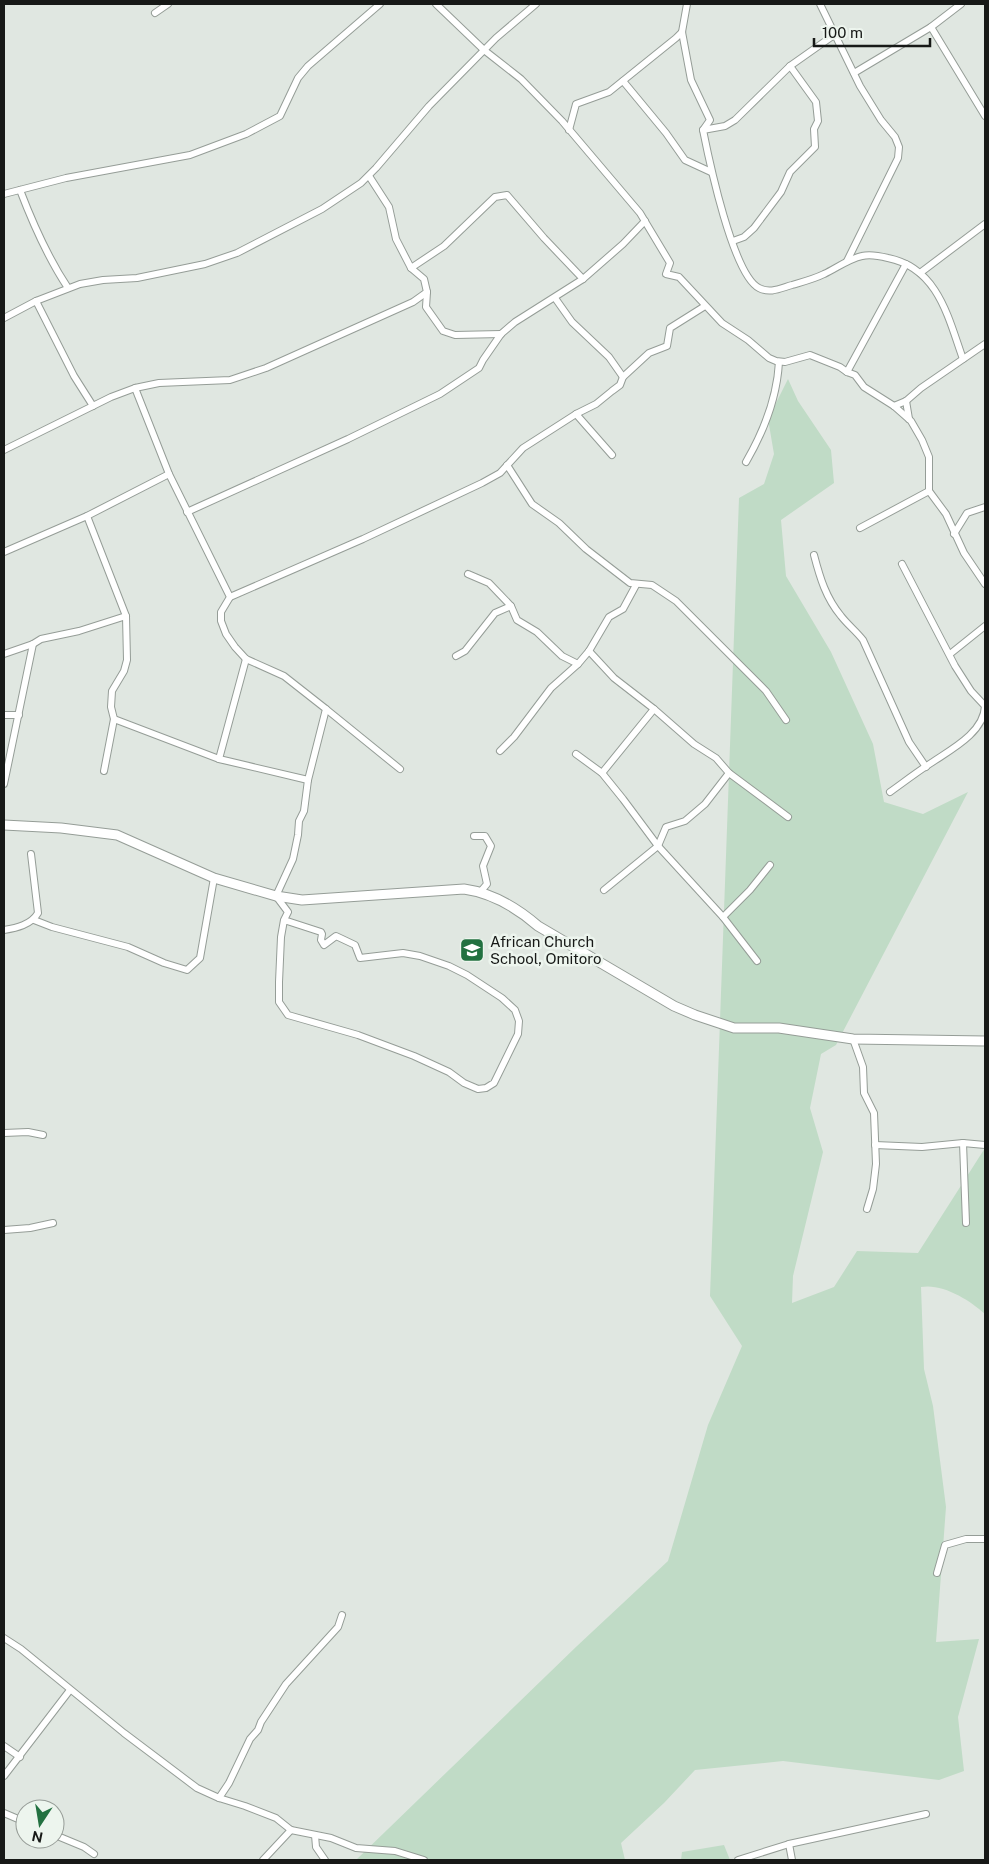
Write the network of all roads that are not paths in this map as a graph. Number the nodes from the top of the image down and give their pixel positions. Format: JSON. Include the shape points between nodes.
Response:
{"nodes":[{"id":1,"x":168,"y":4,"type":"edge"},
{"id":2,"x":380,"y":4,"type":"edge"},
{"id":3,"x":436,"y":4,"type":"edge"},
{"id":4,"x":536,"y":4,"type":"edge"},
{"id":5,"x":687,"y":4,"type":"edge"},
{"id":6,"x":820,"y":4,"type":"edge"},
{"id":7,"x":961,"y":4,"type":"edge"},
{"id":8,"x":155,"y":13,"type":"dead end"},
{"id":9,"x":931,"y":27,"type":"junction"},
{"id":10,"x":682,"y":32,"type":"junction"},
{"id":11,"x":834,"y":35,"type":"junction"},
{"id":12,"x":484,"y":50,"type":"junction"},
{"id":13,"x":790,"y":66,"type":"junction"},
{"id":14,"x":854,"y":73,"type":"junction"},
{"id":15,"x":623,"y":81,"type":"junction"},
{"id":16,"x":985,"y":116,"type":"edge"},
{"id":17,"x":569,"y":130,"type":"junction"},
{"id":18,"x":703,"y":130,"type":"junction"},
{"id":19,"x":711,"y":172,"type":"junction"},
{"id":20,"x":369,"y":176,"type":"junction"},
{"id":21,"x":20,"y":190,"type":"junction"},
{"id":22,"x":4,"y":194,"type":"edge"},
{"id":23,"x":645,"y":221,"type":"junction"},
{"id":24,"x":985,"y":224,"type":"edge"},
{"id":25,"x":732,"y":241,"type":"junction"},
{"id":26,"x":847,"y":261,"type":"junction"},
{"id":27,"x":906,"y":264,"type":"junction"},
{"id":28,"x":411,"y":268,"type":"junction"},
{"id":29,"x":920,"y":273,"type":"junction"},
{"id":30,"x":583,"y":279,"type":"junction"},
{"id":31,"x":68,"y":288,"type":"junction"},
{"id":32,"x":427,"y":292,"type":"junction"},
{"id":33,"x":555,"y":298,"type":"junction"},
{"id":34,"x":36,"y":301,"type":"junction"},
{"id":35,"x":705,"y":306,"type":"junction"},
{"id":36,"x":4,"y":318,"type":"edge"},
{"id":37,"x":487,"y":334,"type":"junction"},
{"id":38,"x":501,"y":334,"type":"junction"},
{"id":39,"x":985,"y":344,"type":"edge"},
{"id":40,"x":492,"y":347,"type":"junction"},
{"id":41,"x":963,"y":359,"type":"junction"},
{"id":42,"x":779,"y":362,"type":"junction"},
{"id":43,"x":847,"y":372,"type":"junction"},
{"id":44,"x":623,"y":376,"type":"junction"},
{"id":45,"x":135,"y":388,"type":"junction"},
{"id":46,"x":906,"y":401,"type":"junction"},
{"id":47,"x":93,"y":406,"type":"junction"},
{"id":48,"x":894,"y":406,"type":"junction"},
{"id":49,"x":576,"y":414,"type":"junction"},
{"id":50,"x":909,"y":419,"type":"junction"},
{"id":51,"x":4,"y":450,"type":"edge"},
{"id":52,"x":612,"y":455,"type":"dead end"},
{"id":53,"x":746,"y":462,"type":"dead end"},
{"id":54,"x":507,"y":465,"type":"junction"},
{"id":55,"x":169,"y":474,"type":"junction"},
{"id":56,"x":929,"y":491,"type":"junction"},
{"id":57,"x":985,"y":507,"type":"edge"},
{"id":58,"x":187,"y":512,"type":"junction"},
{"id":59,"x":87,"y":516,"type":"junction"},
{"id":60,"x":860,"y":528,"type":"dead end"},
{"id":61,"x":954,"y":534,"type":"junction"},
{"id":62,"x":4,"y":552,"type":"edge"},
{"id":63,"x":814,"y":555,"type":"dead end"},
{"id":64,"x":902,"y":564,"type":"dead end"},
{"id":65,"x":468,"y":574,"type":"dead end"},
{"id":66,"x":985,"y":584,"type":"edge"},
{"id":67,"x":636,"y":585,"type":"junction"},
{"id":68,"x":230,"y":598,"type":"junction"},
{"id":69,"x":512,"y":606,"type":"junction"},
{"id":70,"x":126,"y":616,"type":"junction"},
{"id":71,"x":985,"y":626,"type":"edge"},
{"id":72,"x":33,"y":644,"type":"junction"},
{"id":73,"x":589,"y":651,"type":"junction"},
{"id":74,"x":4,"y":654,"type":"edge"},
{"id":75,"x":950,"y":654,"type":"junction"},
{"id":76,"x":456,"y":656,"type":"dead end"},
{"id":77,"x":246,"y":659,"type":"junction"},
{"id":78,"x":578,"y":664,"type":"junction"},
{"id":79,"x":654,"y":709,"type":"junction"},
{"id":80,"x":326,"y":710,"type":"junction"},
{"id":81,"x":4,"y":715,"type":"edge"},
{"id":82,"x":18,"y":715,"type":"junction"},
{"id":83,"x":114,"y":719,"type":"junction"},
{"id":84,"x":786,"y":720,"type":"dead end"},
{"id":85,"x":500,"y":751,"type":"dead end"},
{"id":86,"x":576,"y":754,"type":"dead end"},
{"id":87,"x":219,"y":759,"type":"junction"},
{"id":88,"x":926,"y":767,"type":"junction"},
{"id":89,"x":400,"y":769,"type":"dead end"},
{"id":90,"x":104,"y":771,"type":"dead end"},
{"id":91,"x":602,"y":773,"type":"junction"},
{"id":92,"x":730,"y":773,"type":"junction"},
{"id":93,"x":308,"y":780,"type":"junction"},
{"id":94,"x":4,"y":784,"type":"edge"},
{"id":95,"x":890,"y":792,"type":"dead end"},
{"id":96,"x":788,"y":817,"type":"dead end"},
{"id":97,"x":4,"y":825,"type":"edge"},
{"id":98,"x":474,"y":836,"type":"dead end"},
{"id":99,"x":658,"y":846,"type":"junction"},
{"id":100,"x":31,"y":854,"type":"dead end"},
{"id":101,"x":770,"y":865,"type":"dead end"},
{"id":102,"x":214,"y":878,"type":"junction"},
{"id":103,"x":604,"y":890,"type":"dead end"},
{"id":104,"x":481,"y":891,"type":"junction"},
{"id":105,"x":276,"y":896,"type":"junction"},
{"id":106,"x":723,"y":917,"type":"junction"},
{"id":107,"x":34,"y":920,"type":"junction"},
{"id":108,"x":284,"y":920,"type":"junction"},
{"id":109,"x":4,"y":930,"type":"edge"},
{"id":110,"x":757,"y":961,"type":"dead end"},
{"id":111,"x":853,"y":1039,"type":"junction"},
{"id":112,"x":985,"y":1041,"type":"edge"},
{"id":113,"x":4,"y":1132,"type":"edge"},
{"id":114,"x":43,"y":1135,"type":"dead end"},
{"id":115,"x":963,"y":1143,"type":"junction"},
{"id":116,"x":875,"y":1145,"type":"junction"},
{"id":117,"x":985,"y":1145,"type":"edge"},
{"id":118,"x":867,"y":1209,"type":"dead end"},
{"id":119,"x":53,"y":1223,"type":"dead end"},
{"id":120,"x":966,"y":1223,"type":"dead end"},
{"id":121,"x":4,"y":1230,"type":"edge"},
{"id":122,"x":985,"y":1540,"type":"edge"},
{"id":123,"x":938,"y":1573,"type":"dead end"},
{"id":124,"x":342,"y":1615,"type":"dead end"},
{"id":125,"x":4,"y":1638,"type":"edge"},
{"id":126,"x":70,"y":1690,"type":"junction"},
{"id":127,"x":4,"y":1746,"type":"edge"},
{"id":128,"x":20,"y":1757,"type":"junction"},
{"id":129,"x":4,"y":1776,"type":"edge"},
{"id":130,"x":218,"y":1798,"type":"junction"},
{"id":131,"x":926,"y":1814,"type":"dead end"},
{"id":132,"x":291,"y":1830,"type":"junction"},
{"id":133,"x":315,"y":1835,"type":"junction"},
{"id":134,"x":65,"y":1838,"type":"edge"},
{"id":135,"x":789,"y":1844,"type":"junction"},
{"id":136,"x":94,"y":1854,"type":"dead end"},
{"id":137,"x":263,"y":1860,"type":"edge"},
{"id":138,"x":325,"y":1860,"type":"edge"},
{"id":139,"x":424,"y":1860,"type":"edge"},
{"id":140,"x":738,"y":1860,"type":"edge"},
{"id":141,"x":792,"y":1860,"type":"edge"}],
"edges":[{"from":1,"to":8,"type":"street"},
{"from":2,"to":21,"type":"street","via":[[308,66],[298,78],[280,116],[246,134],[190,155]]},
{"from":3,"to":12,"type":"street"},
{"from":4,"to":12,"type":"street"},
{"from":5,"to":10,"type":"street"},
{"from":6,"to":11,"type":"street"},
{"from":7,"to":9,"type":"street"},
{"from":9,"to":14,"type":"street"},
{"from":9,"to":16,"type":"street"},
{"from":10,"to":15,"type":"street"},
{"from":10,"to":18,"type":"street","via":[[691,80],[710,120]]},
{"from":11,"to":13,"type":"street"},
{"from":11,"to":14,"type":"street"},
{"from":12,"to":17,"type":"street","via":[[521,79]]},
{"from":12,"to":20,"type":"street","via":[[429,106]]},
{"from":13,"to":18,"type":"street","via":[[735,120],[725,126]]},
{"from":13,"to":25,"type":"street","via":[[816,102],[815,146],[790,172],[781,192],[754,228],[744,237]]},
{"from":14,"to":26,"type":"street","via":[[899,147],[898,158]]},
{"from":15,"to":17,"type":"street","via":[[609,92],[576,104]]},
{"from":15,"to":19,"type":"street","via":[[685,160]]},
{"from":17,"to":23,"type":"street"},
{"from":18,"to":19,"type":"street"},
{"from":19,"to":25,"type":"street"},
{"from":20,"to":28,"type":"street","via":[[389,207],[396,239]]},
{"from":20,"to":31,"type":"street","via":[[322,209],[237,253],[161,274],[103,280]]},
{"from":21,"to":22,"type":"street"},
{"from":21,"to":31,"type":"street","via":[[33,223]]},
{"from":23,"to":30,"type":"street"},
{"from":23,"to":35,"type":"street","via":[[670,263],[666,274],[679,277]]},
{"from":24,"to":29,"type":"street"},
{"from":25,"to":26,"type":"street","via":[[751,282],[760,289],[771,291],[823,275]]},
{"from":26,"to":27,"type":"street","via":[[863,255],[877,255]]},
{"from":27,"to":29,"type":"street"},
{"from":27,"to":43,"type":"street"},
{"from":28,"to":30,"type":"street","via":[[444,246],[501,194],[507,195]]},
{"from":28,"to":32,"type":"street","via":[[424,279]]},
{"from":29,"to":41,"type":"street","via":[[938,294]]},
{"from":30,"to":33,"type":"street"},
{"from":31,"to":34,"type":"street"},
{"from":32,"to":37,"type":"street","via":[[426,307],[443,330],[455,336]]},
{"from":32,"to":45,"type":"street","via":[[413,302],[266,368],[230,380],[159,383]]},
{"from":33,"to":38,"type":"street","via":[[521,317]]},
{"from":33,"to":44,"type":"street","via":[[572,322],[609,357]]},
{"from":34,"to":36,"type":"street"},
{"from":34,"to":47,"type":"street"},
{"from":35,"to":42,"type":"street","via":[[722,323]]},
{"from":35,"to":44,"type":"street","via":[[670,328],[667,346],[649,353]]},
{"from":37,"to":38,"type":"street"},
{"from":37,"to":40,"type":"street"},
{"from":38,"to":40,"type":"street"},
{"from":39,"to":41,"type":"street"},
{"from":40,"to":58,"type":"street","via":[[479,368],[440,394]]},
{"from":41,"to":46,"type":"street"},
{"from":42,"to":43,"type":"street","via":[[810,355],[840,366]]},
{"from":42,"to":53,"type":"street","via":[[778,381],[766,421]]},
{"from":43,"to":48,"type":"street"},
{"from":44,"to":49,"type":"street","via":[[620,385],[596,404]]},
{"from":45,"to":47,"type":"street"},
{"from":45,"to":55,"type":"street"},
{"from":46,"to":48,"type":"street"},
{"from":46,"to":50,"type":"street"},
{"from":47,"to":51,"type":"street"},
{"from":48,"to":50,"type":"street"},
{"from":49,"to":52,"type":"street"},
{"from":49,"to":54,"type":"street","via":[[523,448]]},
{"from":50,"to":56,"type":"street","via":[[917,428],[929,457]]},
{"from":54,"to":67,"type":"street","via":[[532,504]]},
{"from":54,"to":68,"type":"street","via":[[494,476],[443,503]]},
{"from":55,"to":58,"type":"street"},
{"from":55,"to":59,"type":"street"},
{"from":56,"to":60,"type":"street"},
{"from":56,"to":61,"type":"street","via":[[946,514]]},
{"from":57,"to":61,"type":"street","via":[[967,513]]},
{"from":58,"to":68,"type":"street"},
{"from":59,"to":62,"type":"street"},
{"from":59,"to":70,"type":"street"},
{"from":61,"to":66,"type":"street"},
{"from":63,"to":88,"type":"street","via":[[828,597],[863,640],[909,742]]},
{"from":64,"to":75,"type":"street"},
{"from":65,"to":69,"type":"street","via":[[489,583]]},
{"from":67,"to":73,"type":"street","via":[[623,609],[609,617]]},
{"from":67,"to":84,"type":"street","via":[[652,586],[676,601],[766,691]]},
{"from":68,"to":77,"type":"street","via":[[221,612],[221,621],[226,634]]},
{"from":69,"to":76,"type":"street","via":[[495,613],[465,651]]},
{"from":69,"to":78,"type":"street","via":[[517,620],[537,632],[562,656]]},
{"from":70,"to":72,"type":"street","via":[[40,639]]},
{"from":70,"to":83,"type":"street","via":[[127,660],[112,691]]},
{"from":71,"to":75,"type":"street"},
{"from":72,"to":74,"type":"street"},
{"from":72,"to":82,"type":"street"},
{"from":73,"to":78,"type":"street"},
{"from":73,"to":79,"type":"street","via":[[614,678]]},
{"from":75,"to":88,"type":"street","via":[[971,691],[985,706],[985,712],[958,748]]},
{"from":77,"to":80,"type":"street","via":[[284,676]]},
{"from":77,"to":87,"type":"street"},
{"from":78,"to":85,"type":"street","via":[[551,688]]},
{"from":79,"to":91,"type":"street"},
{"from":79,"to":92,"type":"street"},
{"from":80,"to":89,"type":"street"},
{"from":80,"to":93,"type":"street"},
{"from":81,"to":82,"type":"street"},
{"from":82,"to":94,"type":"street"},
{"from":83,"to":87,"type":"street"},
{"from":83,"to":90,"type":"street"},
{"from":86,"to":91,"type":"street"},
{"from":87,"to":93,"type":"street"},
{"from":88,"to":95,"type":"street"},
{"from":91,"to":99,"type":"street"},
{"from":92,"to":96,"type":"street"},
{"from":92,"to":99,"type":"street","via":[[706,804],[685,821],[666,827]]},
{"from":93,"to":105,"type":"street","via":[[293,859]]},
{"from":97,"to":102,"type":"main road","via":[[116,835]]},
{"from":98,"to":104,"type":"street","via":[[485,836],[491,846],[483,866],[487,884]]},
{"from":99,"to":103,"type":"street"},
{"from":99,"to":106,"type":"street"},
{"from":100,"to":107,"type":"street","via":[[38,913]]},
{"from":101,"to":106,"type":"street"},
{"from":102,"to":105,"type":"main road"},
{"from":102,"to":107,"type":"street","via":[[200,958],[187,970],[128,946],[52,928]]},
{"from":104,"to":105,"type":"main road","via":[[464,888],[302,900]]},
{"from":104,"to":111,"type":"main road","via":[[695,1016],[734,1028],[779,1028]]},
{"from":105,"to":108,"type":"street","via":[[288,912]]},
{"from":106,"to":110,"type":"street"},
{"from":107,"to":109,"type":"street"},
{"from":108,"to":108,"type":"street","via":[[280,937],[280,1002],[288,1015],[358,1035],[414,1056],[478,1089],[494,1083],[518,1034],[519,1021],[515,1010],[502,998],[449,966],[403,953],[360,958],[355,945],[336,936],[324,945],[321,932]]},
{"from":111,"to":112,"type":"main road"},
{"from":111,"to":116,"type":"street","via":[[863,1067],[864,1093],[874,1113]]},
{"from":113,"to":114,"type":"street"},
{"from":115,"to":116,"type":"street","via":[[922,1147]]},
{"from":115,"to":117,"type":"street"},
{"from":115,"to":120,"type":"street"},
{"from":116,"to":118,"type":"street","via":[[873,1189]]},
{"from":119,"to":121,"type":"street"},
{"from":122,"to":123,"type":"street","via":[[966,1539],[944,1545]]},
{"from":124,"to":130,"type":"street","via":[[338,1627],[286,1684],[250,1739]]},
{"from":125,"to":126,"type":"street","via":[[21,1648]]},
{"from":126,"to":128,"type":"street"},
{"from":126,"to":130,"type":"street","via":[[174,1772]]},
{"from":127,"to":128,"type":"street"},
{"from":128,"to":129,"type":"street"},
{"from":130,"to":132,"type":"street","via":[[276,1818]]},
{"from":131,"to":135,"type":"street"},
{"from":132,"to":133,"type":"street"},
{"from":132,"to":137,"type":"street"},
{"from":133,"to":138,"type":"street","via":[[316,1847]]},
{"from":133,"to":139,"type":"street","via":[[356,1848],[396,1851]]},
{"from":134,"to":136,"type":"street"},
{"from":135,"to":140,"type":"street"},
{"from":135,"to":141,"type":"street"}]}
